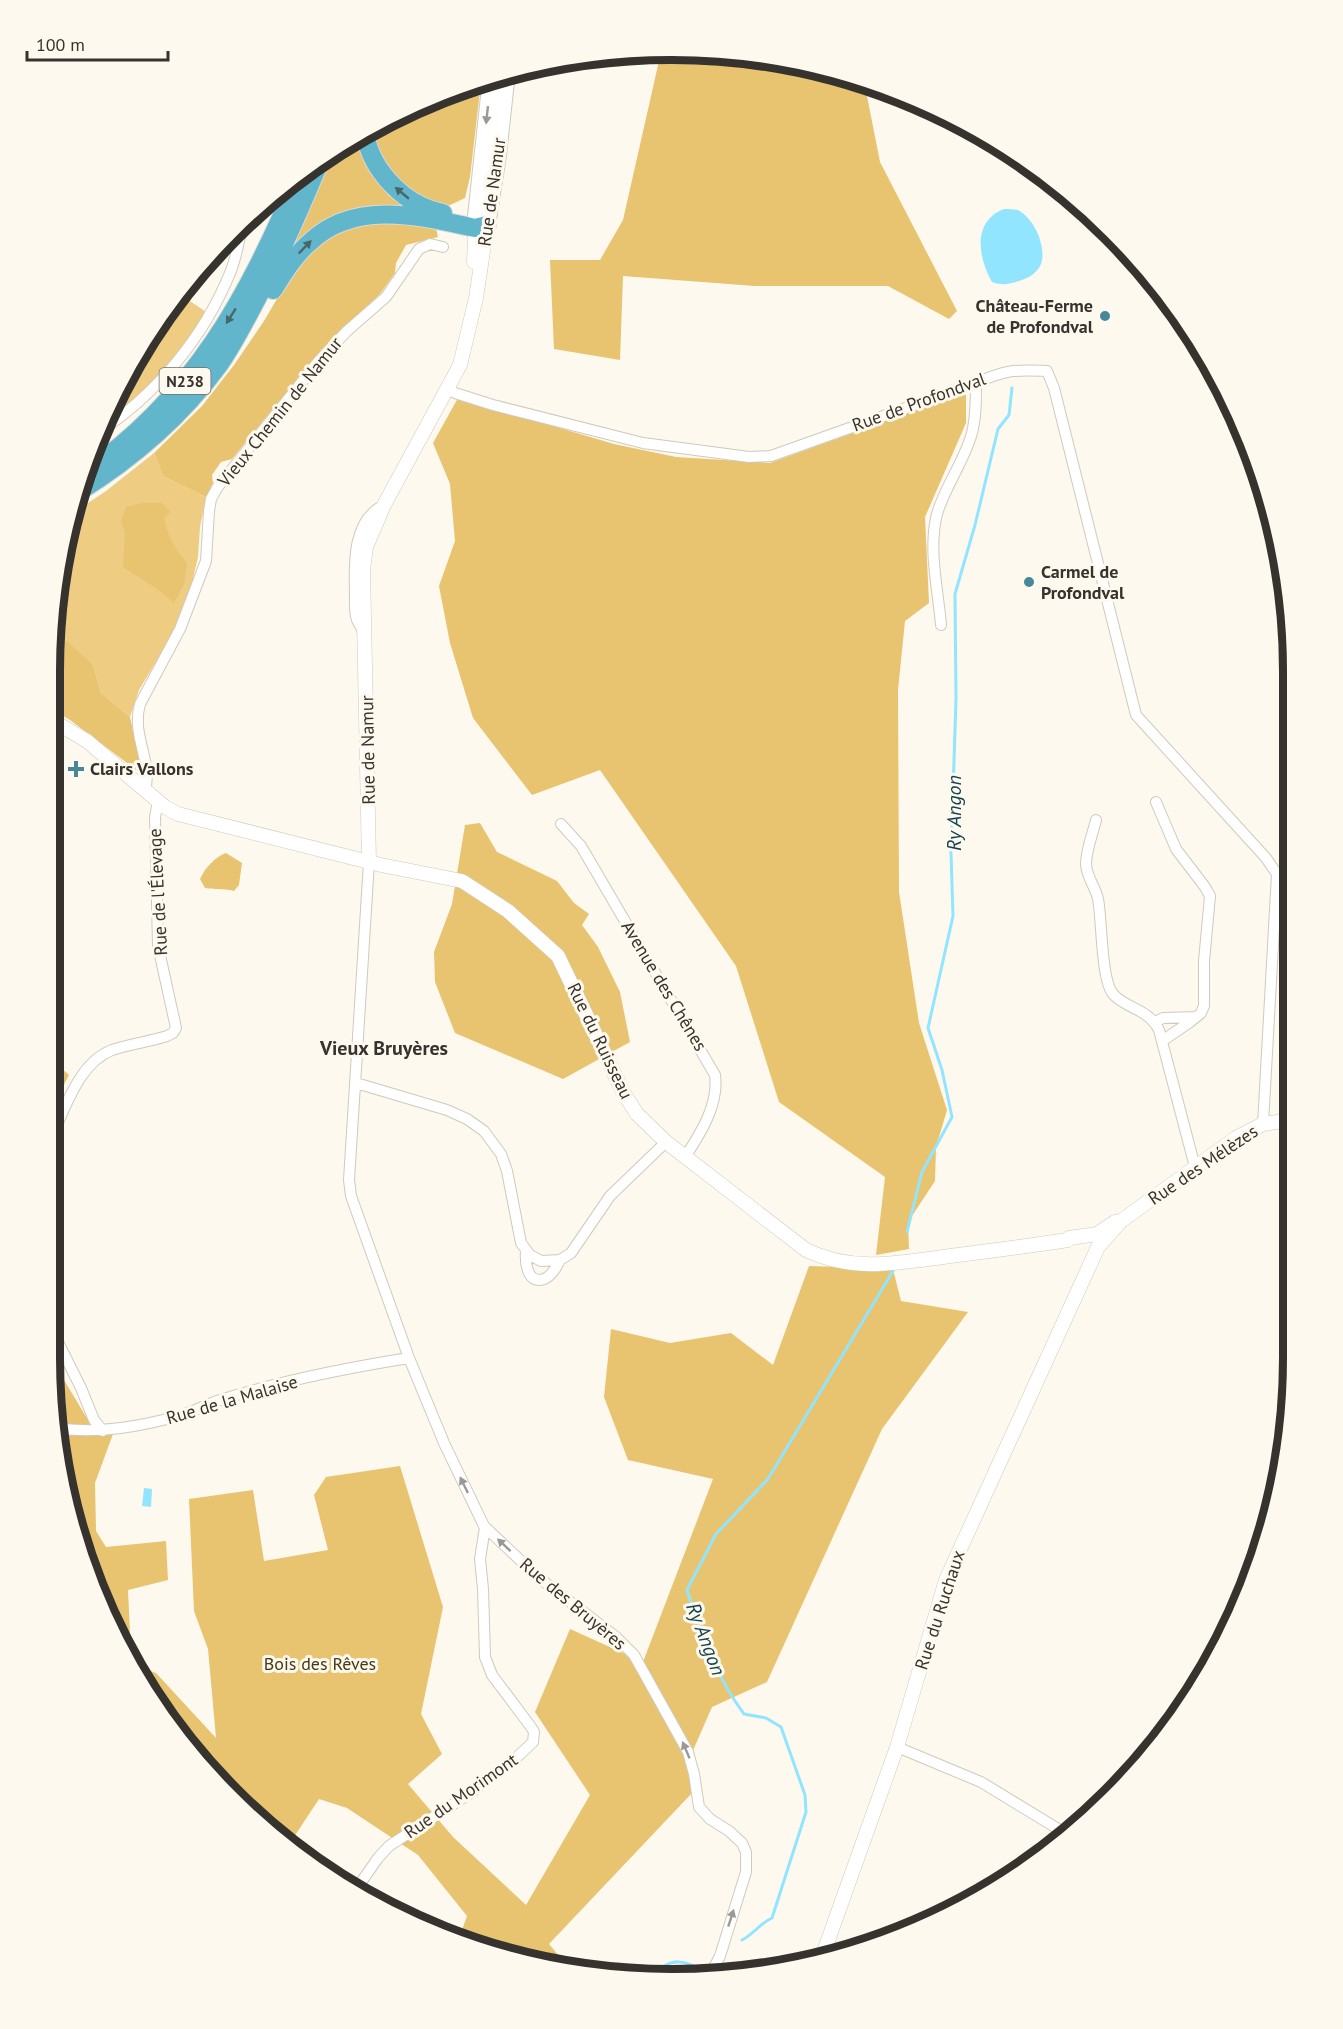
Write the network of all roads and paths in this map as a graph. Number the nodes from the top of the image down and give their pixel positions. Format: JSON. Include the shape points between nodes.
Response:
{"nodes":[{"id":1,"x":506,"y":83,"type":"edge"},
{"id":2,"x":490,"y":88,"type":"edge"},
{"id":3,"x":367,"y":141,"type":"edge"},
{"id":4,"x":314,"y":176,"type":"edge"},
{"id":5,"x":292,"y":192,"type":"edge"},
{"id":6,"x":480,"y":223,"type":"junction"},
{"id":7,"x":240,"y":238,"type":"edge"},
{"id":8,"x":442,"y":247,"type":"dead end"},
{"id":9,"x":232,"y":344,"type":"junction"},
{"id":10,"x":976,"y":383,"type":"junction"},
{"id":11,"x":449,"y":388,"type":"junction"},
{"id":12,"x":114,"y":421,"type":"edge"},
{"id":13,"x":94,"y":471,"type":"edge"},
{"id":14,"x":92,"y":477,"type":"edge"},
{"id":15,"x":941,"y":625,"type":"dead end"},
{"id":16,"x":60,"y":725,"type":"edge"},
{"id":17,"x":145,"y":790,"type":"junction"},
{"id":18,"x":158,"y":801,"type":"junction"},
{"id":19,"x":1156,"y":802,"type":"dead end"},
{"id":20,"x":1096,"y":820,"type":"dead end"},
{"id":21,"x":561,"y":824,"type":"dead end"},
{"id":22,"x":369,"y":862,"type":"junction"},
{"id":23,"x":1196,"y":1017,"type":"junction"},
{"id":24,"x":1155,"y":1022,"type":"junction"},
{"id":25,"x":1162,"y":1041,"type":"junction"},
{"id":26,"x":356,"y":1083,"type":"junction"},
{"id":27,"x":60,"y":1118,"type":"edge"},
{"id":28,"x":1283,"y":1121,"type":"edge"},
{"id":29,"x":1263,"y":1124,"type":"junction"},
{"id":30,"x":666,"y":1142,"type":"junction"},
{"id":31,"x":685,"y":1157,"type":"junction"},
{"id":32,"x":1195,"y":1167,"type":"junction"},
{"id":33,"x":1094,"y":1242,"type":"junction"},
{"id":34,"x":526,"y":1251,"type":"junction"},
{"id":35,"x":561,"y":1260,"type":"junction"},
{"id":36,"x":888,"y":1264,"type":"joint"},
{"id":37,"x":60,"y":1346,"type":"edge"},
{"id":38,"x":409,"y":1358,"type":"junction"},
{"id":39,"x":64,"y":1429,"type":"edge"},
{"id":40,"x":102,"y":1431,"type":"junction"},
{"id":41,"x":485,"y":1527,"type":"junction"},
{"id":42,"x":897,"y":1747,"type":"junction"},
{"id":43,"x":1060,"y":1830,"type":"edge"},
{"id":44,"x":360,"y":1883,"type":"edge"},
{"id":45,"x":825,"y":1949,"type":"edge"},
{"id":46,"x":714,"y":1968,"type":"edge"}],
"edges":[{"from":1,"to":6,"type":"main road","name":"Rue de Namur","via":[[498,154]]},
{"from":2,"to":6,"type":"main road","name":"Rue de Namur","one_way":true},
{"from":6,"to":3,"type":"highway","one_way":true,"via":[[410,200],[375,162]]},
{"from":4,"to":9,"type":"highway","number":"N238","via":[[272,271]]},
{"from":5,"to":13,"type":"highway","number":"N238","one_way":true,"via":[[260,265],[195,369],[150,420]]},
{"from":9,"to":6,"type":"highway","one_way":true,"via":[[248,329],[300,251],[339,222],[377,214]]},
{"from":6,"to":11,"type":"street","name":"Rue de Namur","via":[[472,312],[460,365]]},
{"from":7,"to":12,"type":"street","via":[[218,300],[195,337],[155,386]]},
{"from":8,"to":17,"type":"street","name":"Vieux Chemin de Namur","via":[[429,244],[419,249],[386,297],[318,362],[217,488],[211,500],[206,561],[180,629],[136,716],[146,768]]},
{"from":9,"to":14,"type":"highway","number":"N238","via":[[219,365],[158,434]]},
{"from":10,"to":11,"type":"street","name":"Rue de Profondval","via":[[771,456],[749,457],[619,438],[493,405]]},
{"from":10,"to":15,"type":"street","via":[[976,417],[971,436],[943,498],[934,530]]},
{"from":10,"to":29,"type":"street","name":"Rue de Profondval","via":[[1011,370],[1047,371],[1136,714],[1277,874]]},
{"from":11,"to":22,"type":"street","name":"Rue de Namur","via":[[384,505],[370,538],[363,570]]},
{"from":16,"to":17,"type":"street","name":"Rue du Ruisseau","via":[[87,741]]},
{"from":17,"to":18,"type":"street","name":"Rue du Ruisseau"},
{"from":18,"to":22,"type":"street","name":"Rue du Ruisseau","via":[[195,820]]},
{"from":18,"to":27,"type":"street","name":"Rue de l'Élevage","via":[[155,817],[159,946],[176,1028],[167,1036],[115,1049],[97,1059],[75,1087]]},
{"from":19,"to":23,"type":"street","via":[[1176,849],[1210,896],[1204,1006]]},
{"from":20,"to":24,"type":"street","via":[[1086,865],[1098,898],[1109,986],[1112,993]]},
{"from":21,"to":31,"type":"street","name":"Avenue des Chênes","via":[[581,846],[712,1066],[715,1100]]},
{"from":22,"to":26,"type":"street"},
{"from":22,"to":30,"type":"street","name":"Rue du Ruisseau","via":[[462,881],[508,911],[558,956],[623,1092],[643,1120]]},
{"from":23,"to":24,"type":"street","via":[[1163,1018]]},
{"from":23,"to":25,"type":"street"},
{"from":24,"to":25,"type":"street"},
{"from":25,"to":32,"type":"street"},
{"from":26,"to":34,"type":"street","via":[[447,1110],[483,1131],[501,1154],[519,1237]]},
{"from":26,"to":38,"type":"street","via":[[350,1191]]},
{"from":28,"to":29,"type":"street","name":"Rue des Mélèzes"},
{"from":29,"to":32,"type":"street","name":"Rue des Mélèzes"},
{"from":30,"to":31,"type":"street","name":"Rue du Ruisseau"},
{"from":30,"to":35,"type":"street","via":[[610,1196],[576,1248]]},
{"from":31,"to":36,"type":"street","name":"Rue du Ruisseau","via":[[806,1250],[844,1263]]},
{"from":32,"to":33,"type":"street","name":"Rue des Mélèzes","via":[[1121,1221],[1114,1222]]},
{"from":33,"to":36,"type":"street","name":"Rue des Mélèzes","via":[[1068,1240]]},
{"from":33,"to":42,"type":"street","name":"Rue du Ruchaux","via":[[1086,1271],[946,1580]]},
{"from":34,"to":35,"type":"street","via":[[541,1261]]},
{"from":34,"to":35,"type":"street","via":[[526,1269],[536,1279],[548,1277]]},
{"from":37,"to":40,"type":"street"},
{"from":38,"to":40,"type":"street","name":"Rue de la Malaise","via":[[272,1387],[183,1414]]},
{"from":41,"to":38,"type":"street","one_way":true},
{"from":39,"to":40,"type":"street","name":"Rue de la Malaise"},
{"from":41,"to":44,"type":"street","name":"Rue du Morimont","via":[[480,1559],[484,1657],[492,1675],[534,1732],[533,1742],[472,1792],[389,1846]]},
{"from":46,"to":41,"type":"street","name":"Rue des Bruyères","one_way":true,"via":[[748,1865],[744,1847],[701,1811],[688,1752],[634,1655],[538,1577]]},
{"from":42,"to":43,"type":"street","via":[[981,1782]]},
{"from":42,"to":45,"type":"street","name":"Rue du Ruchaux"}]}
